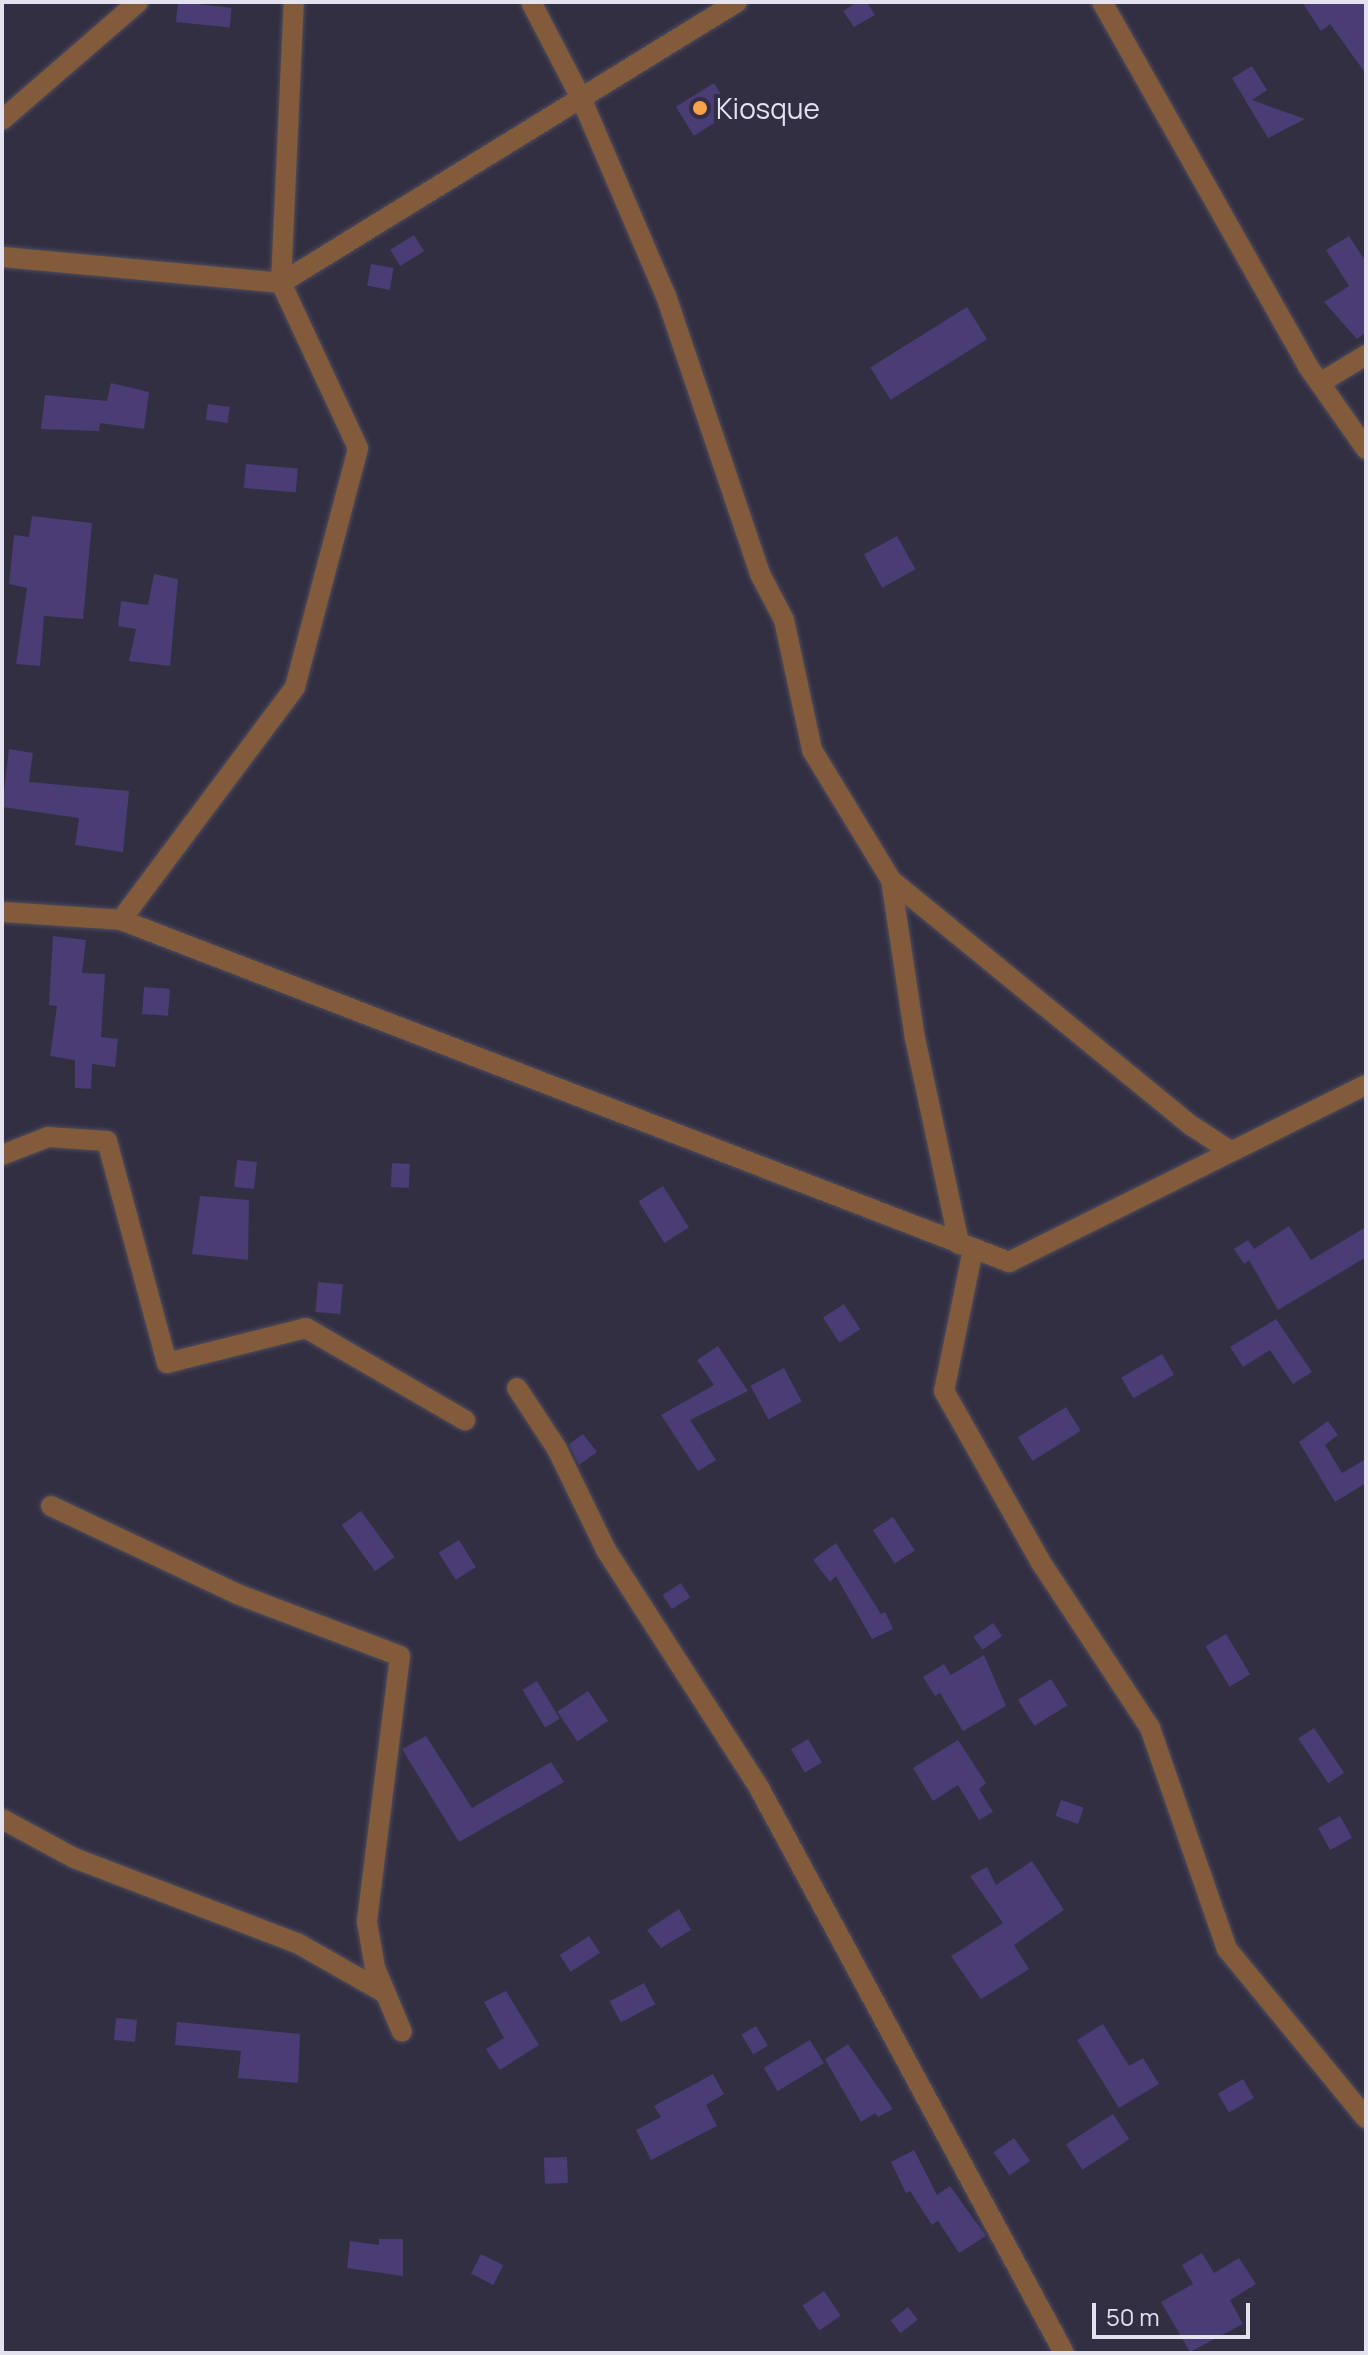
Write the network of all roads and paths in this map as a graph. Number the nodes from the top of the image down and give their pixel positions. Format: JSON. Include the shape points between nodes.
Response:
{"nodes":[{"id":1,"x":138,"y":2,"type":"edge"},
{"id":2,"x":294,"y":2,"type":"edge"},
{"id":3,"x":531,"y":2,"type":"edge"},
{"id":4,"x":737,"y":2,"type":"edge"},
{"id":5,"x":1102,"y":2,"type":"edge"},
{"id":6,"x":581,"y":98,"type":"junction"},
{"id":7,"x":2,"y":120,"type":"edge"},
{"id":8,"x":2,"y":257,"type":"edge"},
{"id":9,"x":281,"y":283,"type":"junction"},
{"id":10,"x":1366,"y":355,"type":"edge"},
{"id":11,"x":1320,"y":383,"type":"junction"},
{"id":12,"x":1366,"y":449,"type":"edge"},
{"id":13,"x":891,"y":880,"type":"junction"},
{"id":14,"x":2,"y":912,"type":"edge"},
{"id":15,"x":121,"y":920,"type":"junction"},
{"id":16,"x":1366,"y":1085,"type":"edge"},
{"id":17,"x":1230,"y":1151,"type":"junction"},
{"id":18,"x":2,"y":1155,"type":"edge"},
{"id":19,"x":966,"y":1246,"type":"junction"},
{"id":20,"x":517,"y":1388,"type":"dead end"},
{"id":21,"x":465,"y":1420,"type":"dead end"},
{"id":22,"x":51,"y":1506,"type":"dead end"},
{"id":23,"x":2,"y":1819,"type":"edge"},
{"id":24,"x":385,"y":1993,"type":"junction"},
{"id":25,"x":402,"y":2032,"type":"dead end"},
{"id":26,"x":1366,"y":2118,"type":"edge"},
{"id":27,"x":1064,"y":2353,"type":"edge"}],
"edges":[{"from":1,"to":7,"type":"street"},
{"from":2,"to":9,"type":"street"},
{"from":3,"to":6,"type":"street"},
{"from":4,"to":6,"type":"street"},
{"from":5,"to":11,"type":"street"},
{"from":6,"to":9,"type":"street"},
{"from":6,"to":13,"type":"street","via":[[666,296],[760,574],[784,620],[812,750]]},
{"from":8,"to":9,"type":"street"},
{"from":9,"to":15,"type":"street","via":[[358,448],[295,687]]},
{"from":10,"to":11,"type":"street"},
{"from":11,"to":12,"type":"street"},
{"from":13,"to":17,"type":"street","via":[[1192,1126]]},
{"from":13,"to":19,"type":"street","via":[[915,1038]]},
{"from":14,"to":15,"type":"street"},
{"from":15,"to":19,"type":"street"},
{"from":16,"to":17,"type":"street"},
{"from":17,"to":19,"type":"street","via":[[1009,1262]]},
{"from":18,"to":21,"type":"street","via":[[48,1137],[107,1141],[167,1363],[306,1328]]},
{"from":19,"to":26,"type":"street","via":[[944,1391],[1040,1561],[1150,1728],[1227,1949]]},
{"from":20,"to":27,"type":"street","via":[[557,1449],[606,1550],[757,1784]]},
{"from":22,"to":24,"type":"street","via":[[237,1594],[400,1656],[367,1922]]},
{"from":23,"to":24,"type":"street","via":[[74,1858],[297,1943]]},
{"from":24,"to":25,"type":"street"}]}
